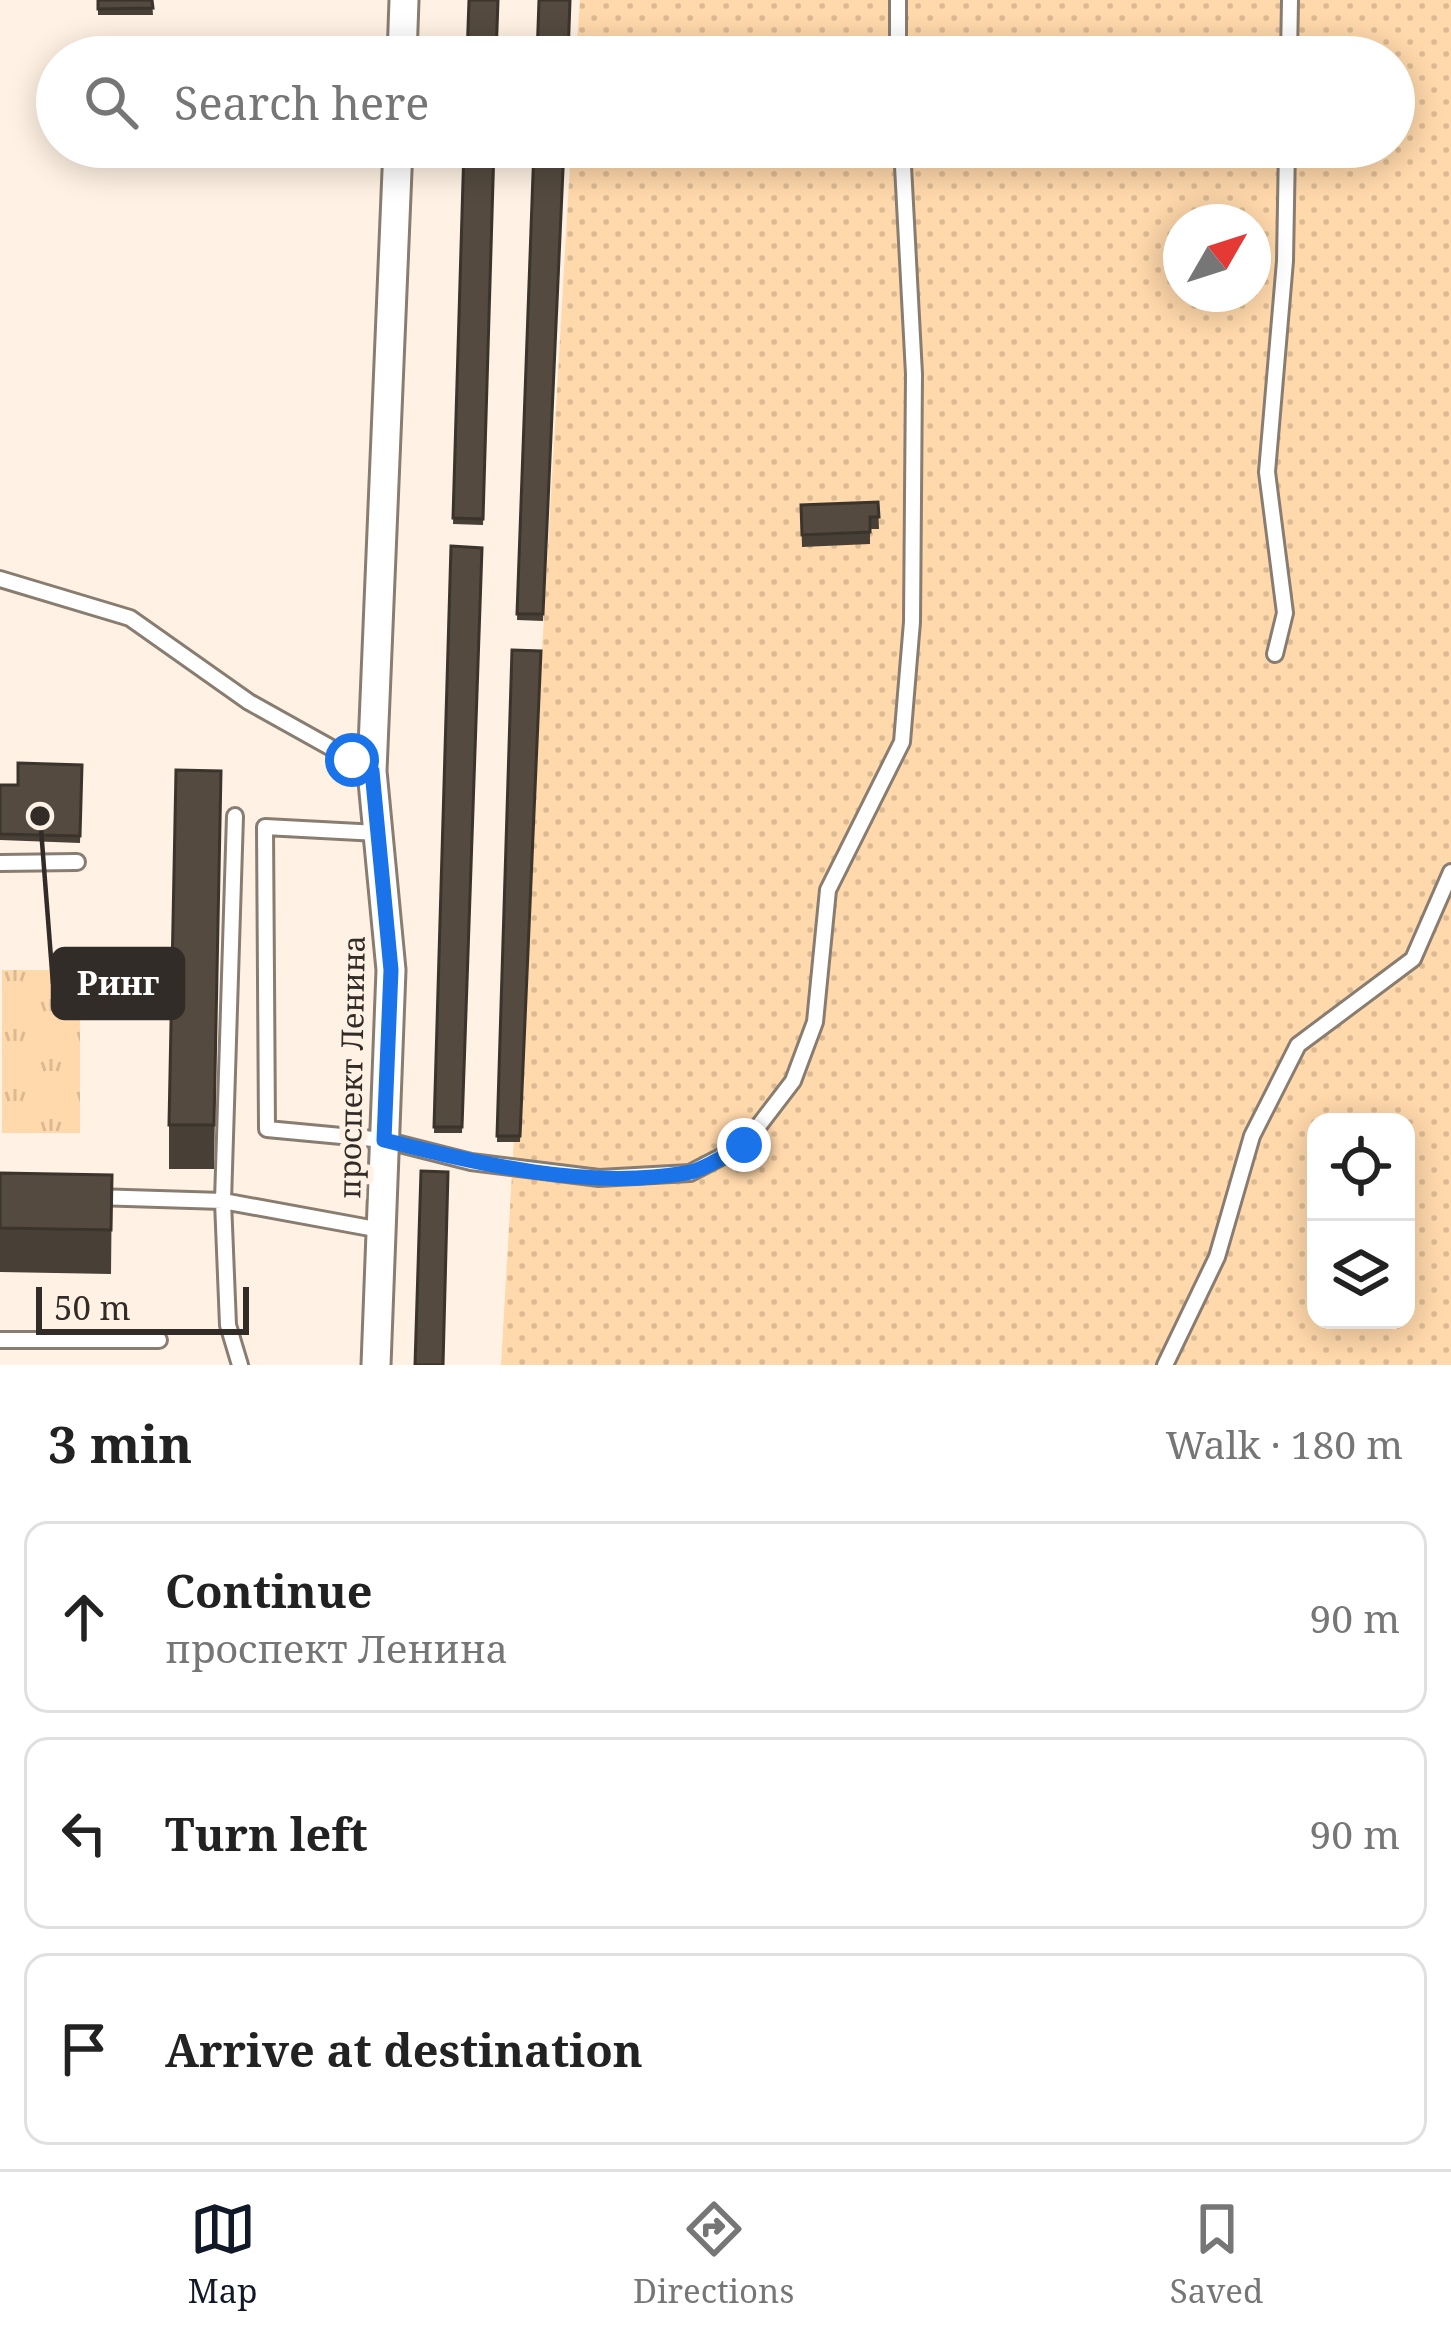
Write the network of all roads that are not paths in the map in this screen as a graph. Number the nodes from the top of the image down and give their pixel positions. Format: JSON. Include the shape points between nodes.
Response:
{"nodes":[{"id":1,"x":404,"y":0,"type":"edge"},
{"id":2,"x":898,"y":0,"type":"edge"},
{"id":3,"x":1290,"y":0,"type":"edge"},
{"id":4,"x":403,"y":36,"type":"edge"},
{"id":5,"x":898,"y":36,"type":"edge"},
{"id":6,"x":1289,"y":36,"type":"edge"},
{"id":7,"x":397,"y":168,"type":"edge"},
{"id":8,"x":903,"y":168,"type":"edge"},
{"id":9,"x":1287,"y":168,"type":"edge"},
{"id":10,"x":0,"y":579,"type":"edge"},
{"id":11,"x":1275,"y":654,"type":"dead end"},
{"id":12,"x":372,"y":771,"type":"junction"},
{"id":13,"x":235,"y":816,"type":"dead end"},
{"id":14,"x":378,"y":833,"type":"junction"},
{"id":15,"x":77,"y":862,"type":"dead end"},
{"id":16,"x":0,"y":863,"type":"edge"},
{"id":17,"x":1451,"y":872,"type":"edge"},
{"id":18,"x":384,"y":1140,"type":"junction"},
{"id":19,"x":80,"y":1197,"type":"edge"},
{"id":20,"x":223,"y":1201,"type":"junction"},
{"id":21,"x":381,"y":1230,"type":"junction"},
{"id":22,"x":0,"y":1340,"type":"edge"},
{"id":23,"x":159,"y":1340,"type":"dead end"},
{"id":24,"x":240,"y":1365,"type":"edge"},
{"id":25,"x":376,"y":1365,"type":"edge"},
{"id":26,"x":1165,"y":1365,"type":"edge"}],
"edges":[{"from":1,"to":4,"type":"street"},
{"from":2,"to":5,"type":"lane"},
{"from":3,"to":6,"type":"lane"},
{"from":7,"to":12,"type":"street","name":"проспект Ленина"},
{"from":8,"to":18,"type":"lane","via":[[914,397],[902,742],[827,890],[815,1022],[794,1082],[744,1145],[690,1173],[599,1178],[470,1162]]},
{"from":9,"to":11,"type":"lane","via":[[1267,472],[1285,613]]},
{"from":10,"to":12,"type":"lane","via":[[130,618],[249,702]]},
{"from":12,"to":14,"type":"street","name":"проспект Ленина"},
{"from":13,"to":20,"type":"lane"},
{"from":14,"to":18,"type":"street","name":"проспект Ленина","via":[[391,970]]},
{"from":14,"to":18,"type":"lane","via":[[265,827],[267,1129]]},
{"from":15,"to":16,"type":"lane"},
{"from":17,"to":26,"type":"lane","via":[[1413,959],[1298,1045],[1252,1136],[1217,1257]]},
{"from":18,"to":21,"type":"street","name":"проспект Ленина"},
{"from":19,"to":20,"type":"lane"},
{"from":20,"to":21,"type":"lane"},
{"from":20,"to":24,"type":"lane","via":[[228,1325]]},
{"from":21,"to":25,"type":"street","name":"проспект Ленина"},
{"from":22,"to":23,"type":"lane"}]}
